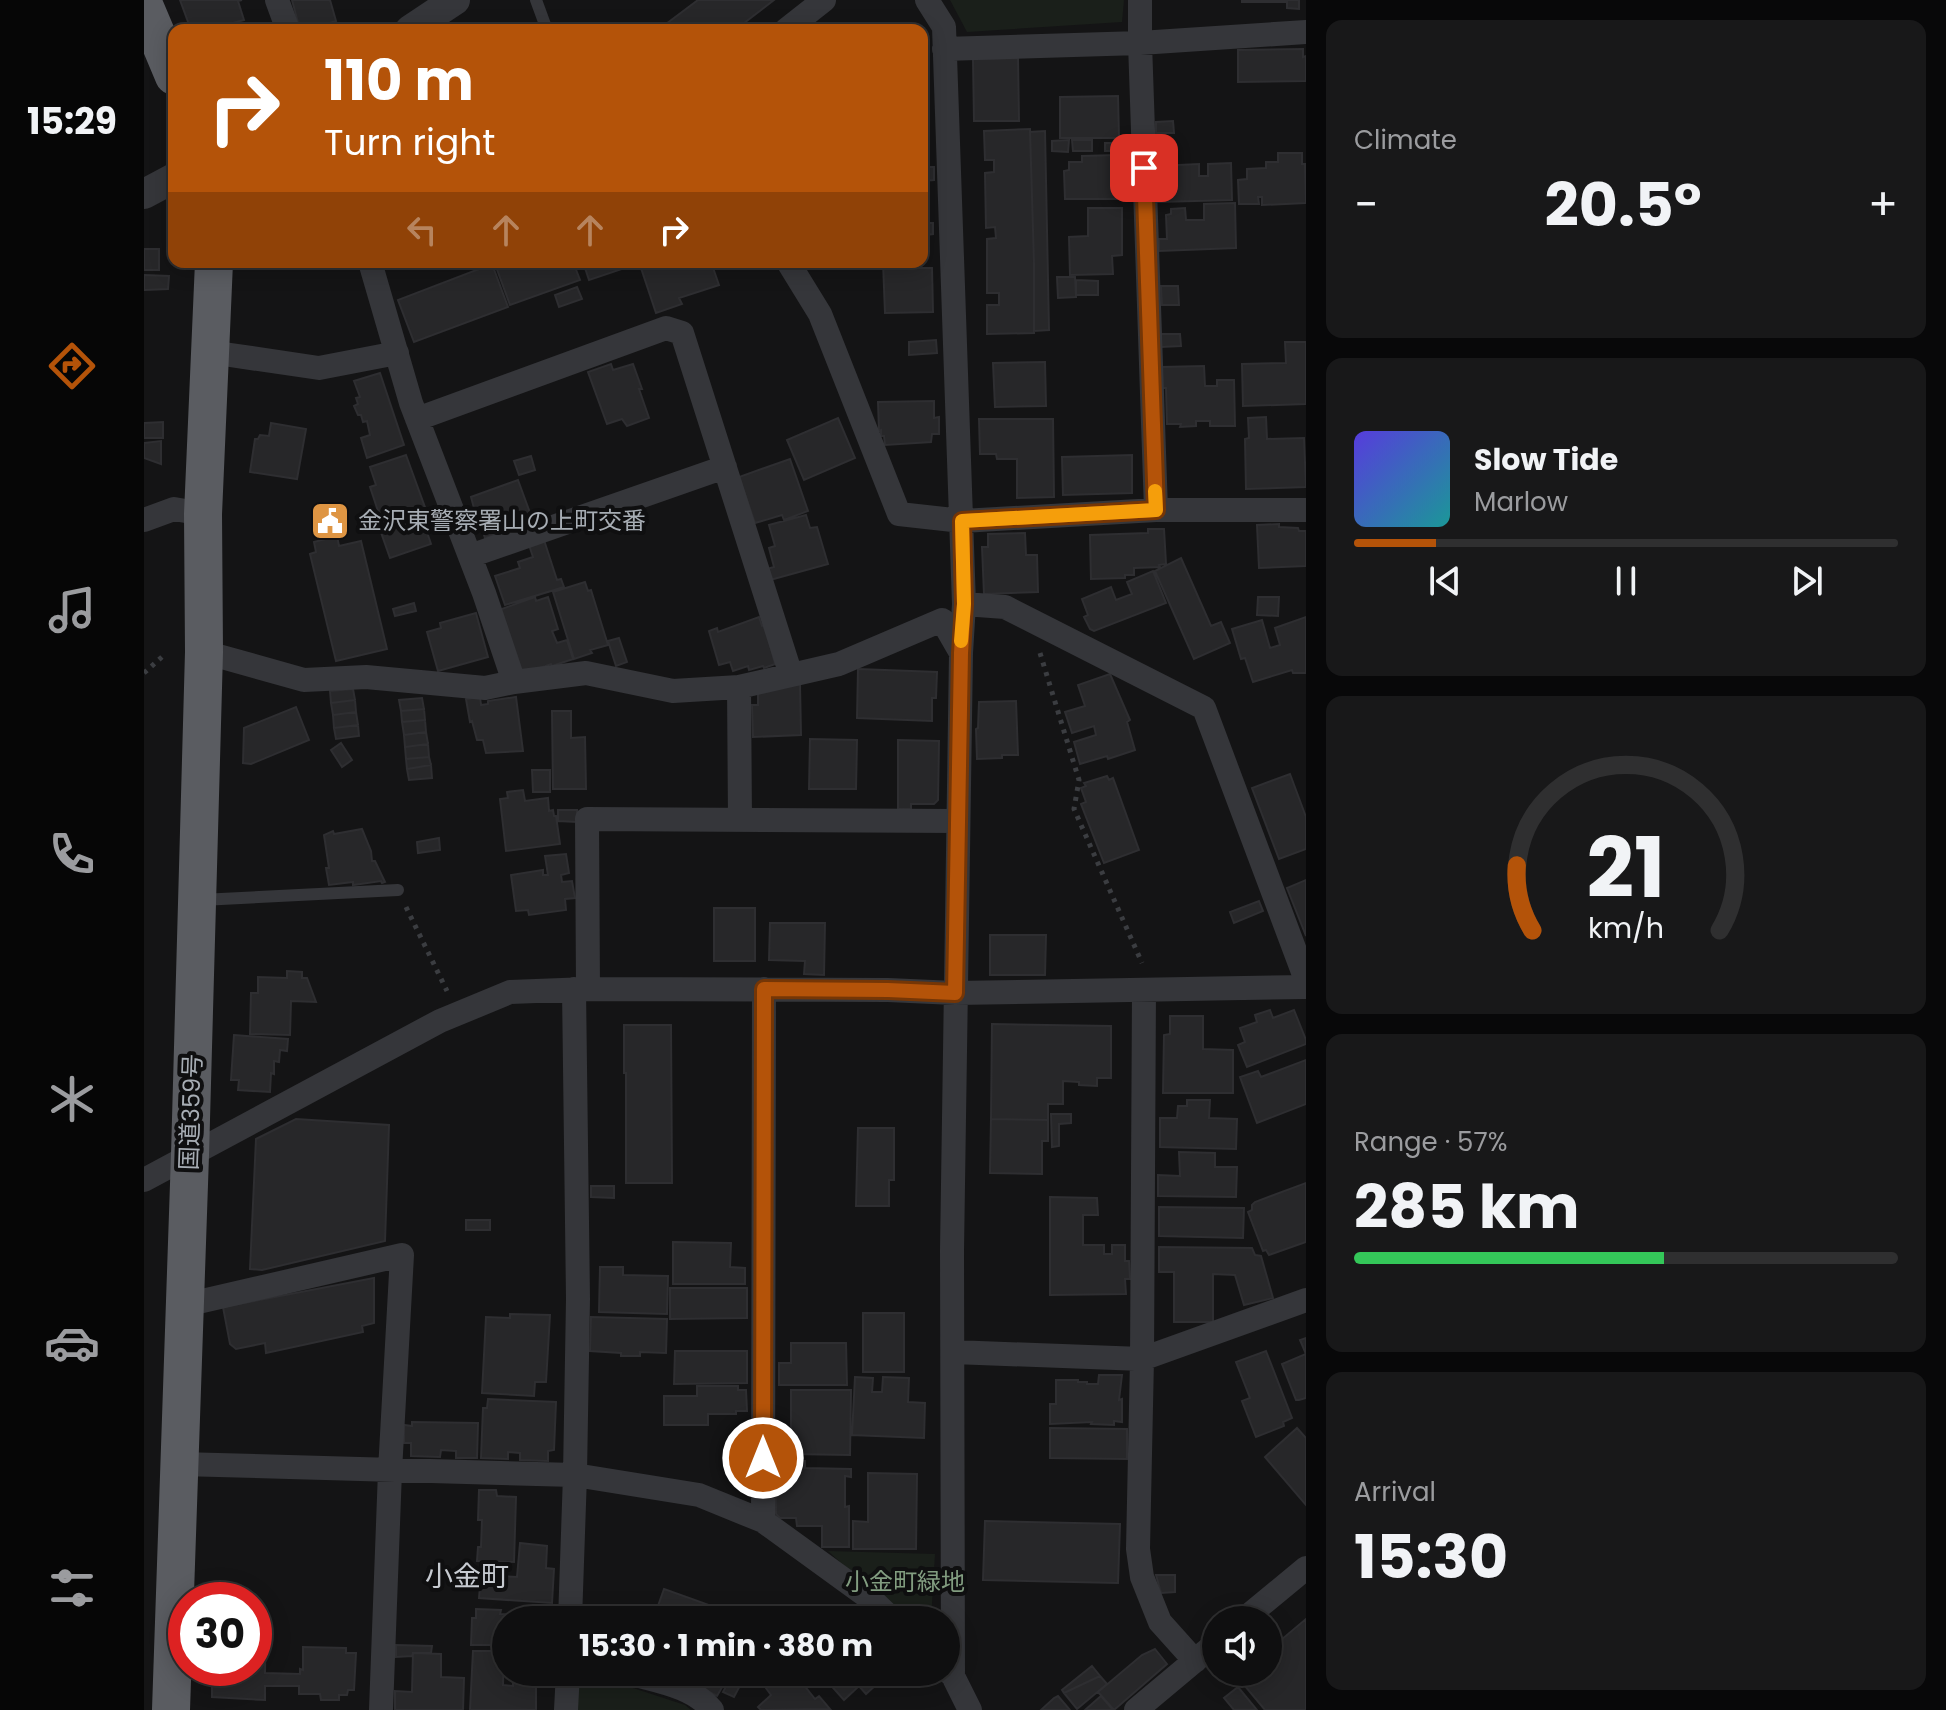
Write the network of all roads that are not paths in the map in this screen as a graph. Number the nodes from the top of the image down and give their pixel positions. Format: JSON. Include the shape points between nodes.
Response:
{"nodes":[{"id":1,"x":277,"y":0,"type":"edge"},
{"id":2,"x":455,"y":0,"type":"edge"},
{"id":3,"x":536,"y":0,"type":"edge"},
{"id":4,"x":824,"y":0,"type":"edge"},
{"id":5,"x":927,"y":0,"type":"edge"},
{"id":6,"x":1140,"y":0,"type":"edge"},
{"id":7,"x":144,"y":5,"type":"edge"},
{"id":8,"x":286,"y":24,"type":"edge"},
{"id":9,"x":419,"y":24,"type":"edge"},
{"id":10,"x":545,"y":24,"type":"edge"},
{"id":11,"x":794,"y":24,"type":"edge"},
{"id":12,"x":1306,"y":32,"type":"edge"},
{"id":13,"x":1140,"y":43,"type":"junction"},
{"id":14,"x":944,"y":49,"type":"junction"},
{"id":15,"x":168,"y":62,"type":"edge"},
{"id":16,"x":168,"y":181,"type":"edge"},
{"id":17,"x":144,"y":194,"type":"edge"},
{"id":18,"x":214,"y":268,"type":"edge"},
{"id":19,"x":375,"y":268,"type":"edge"},
{"id":20,"x":792,"y":268,"type":"edge"},
{"id":21,"x":210,"y":352,"type":"junction"},
{"id":22,"x":397,"y":353,"type":"junction"},
{"id":23,"x":417,"y":419,"type":"junction"},
{"id":24,"x":725,"y":467,"type":"junction"},
{"id":25,"x":1156,"y":510,"type":"junction"},
{"id":26,"x":1306,"y":510,"type":"edge"},
{"id":27,"x":203,"y":514,"type":"junction"},
{"id":28,"x":144,"y":520,"type":"edge"},
{"id":29,"x":962,"y":521,"type":"junction"},
{"id":30,"x":470,"y":556,"type":"junction"},
{"id":31,"x":964,"y":604,"type":"junction"},
{"id":32,"x":204,"y":652,"type":"junction"},
{"id":33,"x":961,"y":653,"type":"junction"},
{"id":34,"x":791,"y":675,"type":"junction"},
{"id":35,"x":514,"y":682,"type":"junction"},
{"id":36,"x":739,"y":687,"type":"junction"},
{"id":37,"x":740,"y":820,"type":"junction"},
{"id":38,"x":958,"y":821,"type":"junction"},
{"id":39,"x":398,"y":890,"type":"road end"},
{"id":40,"x":196,"y":900,"type":"junction"},
{"id":41,"x":1306,"y":980,"type":"edge"},
{"id":42,"x":1306,"y":987,"type":"edge"},
{"id":43,"x":581,"y":989,"type":"junction"},
{"id":44,"x":764,"y":989,"type":"junction"},
{"id":45,"x":1149,"y":990,"type":"junction"},
{"id":46,"x":955,"y":993,"type":"junction"},
{"id":47,"x":190,"y":1155,"type":"junction"},
{"id":48,"x":144,"y":1180,"type":"edge"},
{"id":49,"x":1306,"y":1300,"type":"edge"},
{"id":50,"x":185,"y":1305,"type":"junction"},
{"id":51,"x":953,"y":1352,"type":"junction"},
{"id":52,"x":1142,"y":1359,"type":"junction"},
{"id":53,"x":180,"y":1464,"type":"junction"},
{"id":54,"x":390,"y":1471,"type":"junction"},
{"id":55,"x":575,"y":1475,"type":"junction"},
{"id":56,"x":763,"y":1521,"type":"junction"},
{"id":57,"x":1306,"y":1568,"type":"edge"},
{"id":58,"x":570,"y":1606,"type":"edge"},
{"id":59,"x":878,"y":1606,"type":"edge"},
{"id":60,"x":951,"y":1606,"type":"edge"},
{"id":61,"x":1260,"y":1606,"type":"edge"},
{"id":62,"x":1202,"y":1655,"type":"edge"},
{"id":63,"x":1195,"y":1661,"type":"junction"},
{"id":64,"x":567,"y":1686,"type":"edge"},
{"id":65,"x":672,"y":1686,"type":"edge"},
{"id":66,"x":957,"y":1686,"type":"edge"},
{"id":67,"x":171,"y":1710,"type":"edge"},
{"id":68,"x":381,"y":1710,"type":"edge"},
{"id":69,"x":566,"y":1710,"type":"edge"},
{"id":70,"x":712,"y":1710,"type":"edge"},
{"id":71,"x":970,"y":1710,"type":"edge"},
{"id":72,"x":1136,"y":1710,"type":"edge"}],
"edges":[{"from":1,"to":8,"type":"street"},
{"from":2,"to":9,"type":"street"},
{"from":3,"to":10,"type":"lane"},
{"from":4,"to":11,"type":"street"},
{"from":5,"to":14,"type":"street","via":[[944,27]]},
{"from":6,"to":13,"type":"street"},
{"from":7,"to":15,"type":"highway"},
{"from":12,"to":13,"type":"street"},
{"from":13,"to":14,"type":"street"},
{"from":13,"to":25,"type":"street"},
{"from":14,"to":29,"type":"street"},
{"from":16,"to":17,"type":"street"},
{"from":18,"to":21,"type":"highway","name":"国道359号"},
{"from":19,"to":22,"type":"street"},
{"from":20,"to":29,"type":"street","via":[[820,314],[899,514]]},
{"from":21,"to":22,"type":"street","via":[[319,368]]},
{"from":21,"to":27,"type":"highway","name":"国道359号"},
{"from":22,"to":23,"type":"street"},
{"from":23,"to":24,"type":"street","via":[[666,328],[682,333]]},
{"from":23,"to":30,"type":"street"},
{"from":24,"to":30,"type":"street"},
{"from":24,"to":34,"type":"street"},
{"from":25,"to":26,"type":"street"},
{"from":25,"to":29,"type":"street"},
{"from":27,"to":28,"type":"street","via":[[174,509]]},
{"from":27,"to":32,"type":"highway","name":"国道359号"},
{"from":29,"to":31,"type":"street"},
{"from":30,"to":35,"type":"street"},
{"from":31,"to":33,"type":"street"},
{"from":31,"to":41,"type":"street","via":[[1005,607],[1204,708]]},
{"from":32,"to":35,"type":"street","via":[[304,680],[366,677],[485,688]]},
{"from":32,"to":40,"type":"highway","name":"国道359号"},
{"from":33,"to":34,"type":"street","via":[[942,620],[839,664]]},
{"from":33,"to":38,"type":"street"},
{"from":34,"to":36,"type":"street"},
{"from":35,"to":36,"type":"street","via":[[586,673],[673,691]]},
{"from":36,"to":37,"type":"street"},
{"from":37,"to":38,"type":"street"},
{"from":37,"to":43,"type":"street","via":[[587,819]]},
{"from":38,"to":46,"type":"street"},
{"from":39,"to":40,"type":"lane"},
{"from":40,"to":47,"type":"highway","name":"国道359号"},
{"from":42,"to":45,"type":"street"},
{"from":43,"to":44,"type":"street"},
{"from":43,"to":47,"type":"street","via":[[510,992],[458,1013]]},
{"from":43,"to":55,"type":"street"},
{"from":44,"to":46,"type":"street"},
{"from":44,"to":56,"type":"street"},
{"from":45,"to":46,"type":"street"},
{"from":45,"to":52,"type":"street"},
{"from":46,"to":51,"type":"street"},
{"from":47,"to":48,"type":"street"},
{"from":47,"to":50,"type":"highway","name":"国道359号"},
{"from":49,"to":52,"type":"street"},
{"from":50,"to":53,"type":"highway","name":"国道359号"},
{"from":50,"to":54,"type":"street","via":[[402,1255]]},
{"from":51,"to":52,"type":"street"},
{"from":51,"to":60,"type":"street"},
{"from":52,"to":63,"type":"street","via":[[1142,1577],[1160,1622]]},
{"from":53,"to":54,"type":"street"},
{"from":53,"to":67,"type":"highway","name":"国道359号"},
{"from":54,"to":55,"type":"street"},
{"from":54,"to":68,"type":"street"},
{"from":55,"to":56,"type":"street","via":[[699,1495]]},
{"from":55,"to":58,"type":"street"},
{"from":56,"to":59,"type":"street"},
{"from":57,"to":61,"type":"street"},
{"from":62,"to":63,"type":"street"},
{"from":63,"to":72,"type":"street"},
{"from":64,"to":69,"type":"street"},
{"from":65,"to":70,"type":"street","via":[[703,1699]]},
{"from":66,"to":71,"type":"street"}]}
